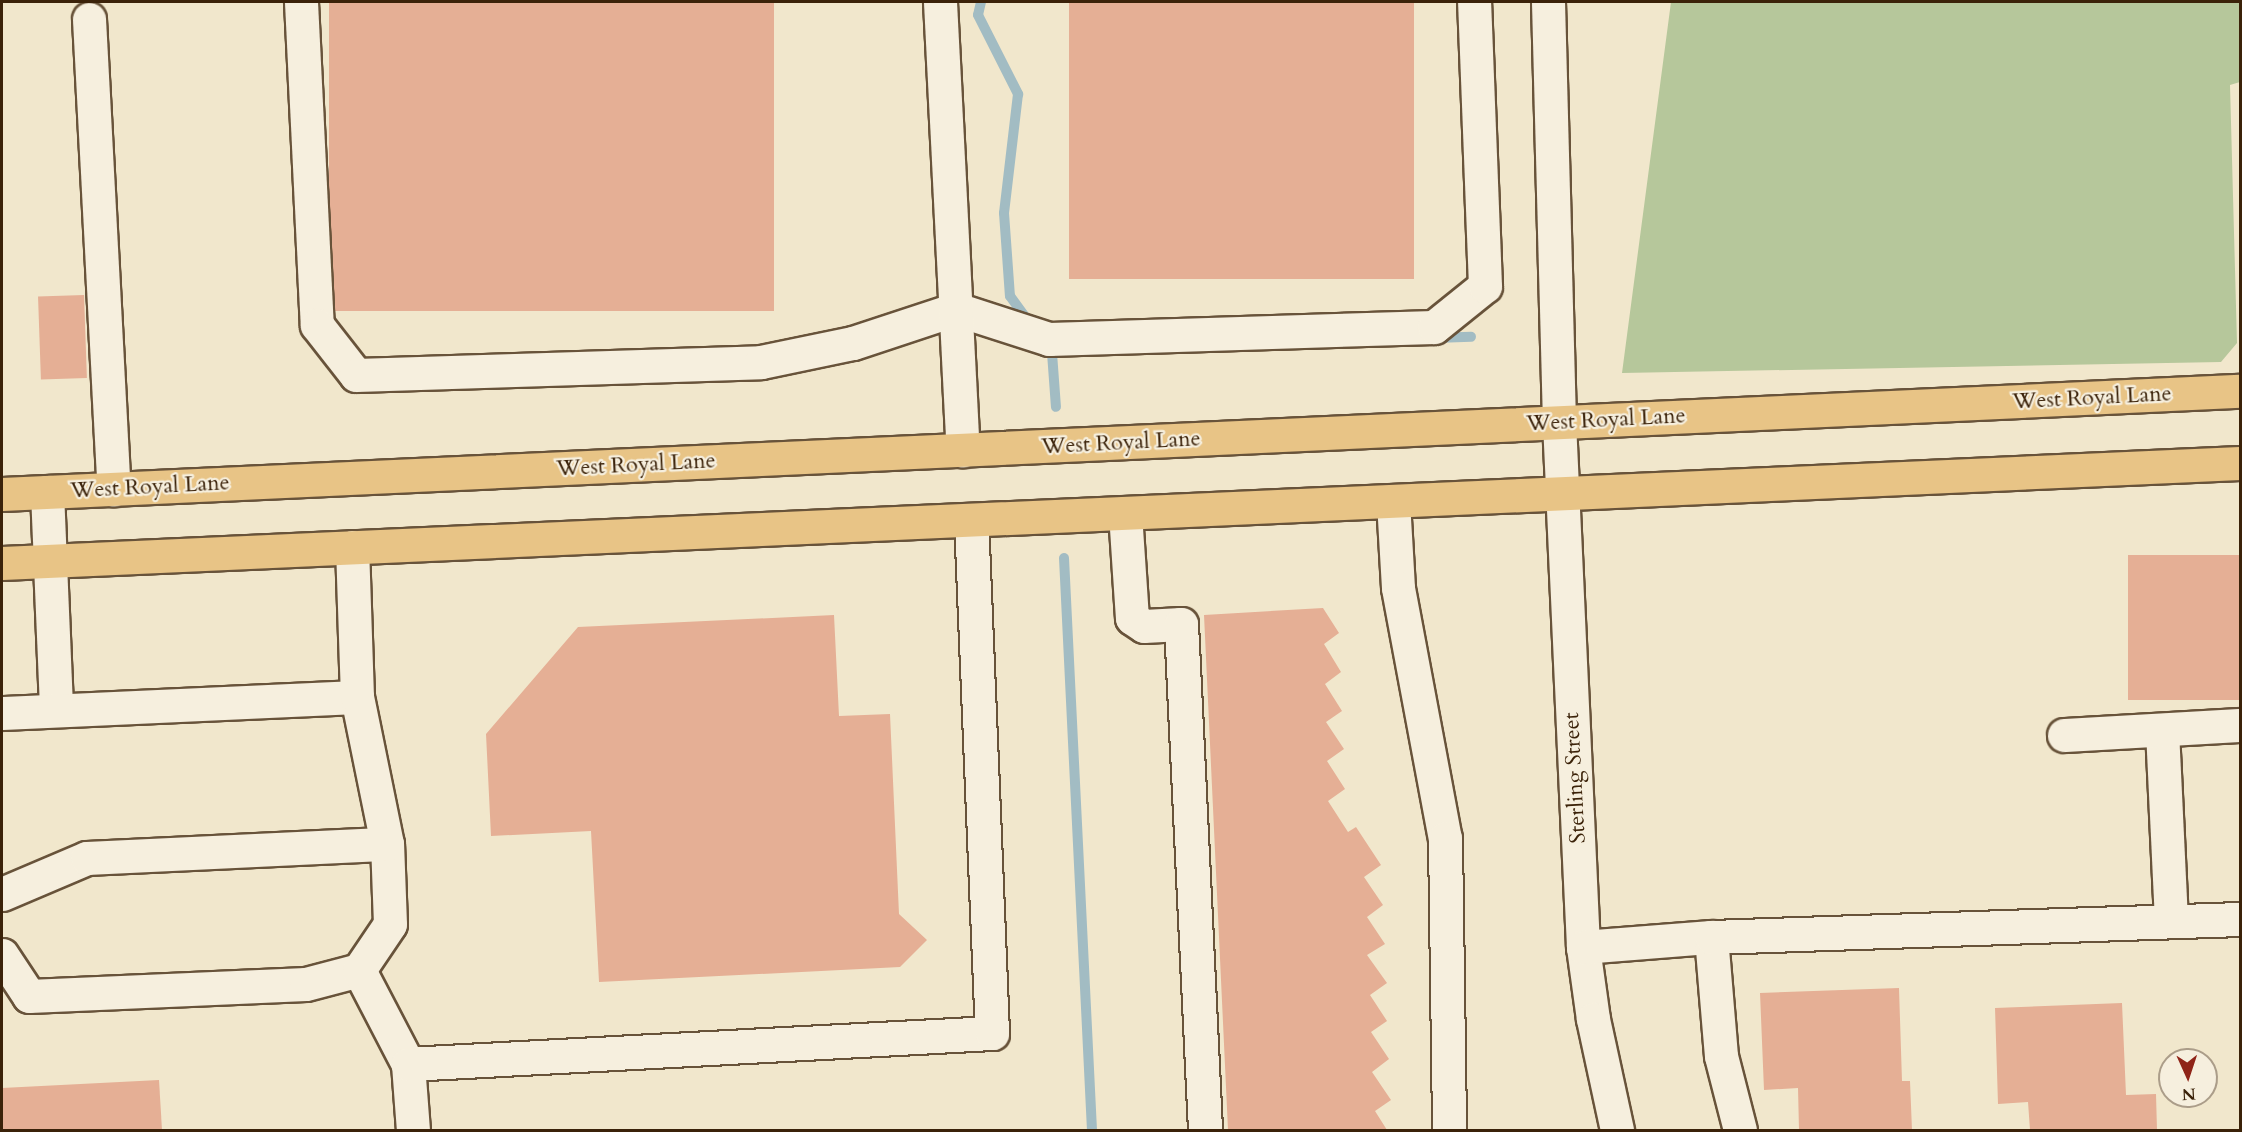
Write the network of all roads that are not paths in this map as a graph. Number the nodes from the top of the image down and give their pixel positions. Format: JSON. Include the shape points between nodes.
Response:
{"nodes":[{"id":1,"x":301,"y":2,"type":"edge"},
{"id":2,"x":940,"y":2,"type":"edge"},
{"id":3,"x":1474,"y":2,"type":"edge"},
{"id":4,"x":1548,"y":2,"type":"edge"},
{"id":5,"x":89,"y":19,"type":"dead end"},
{"id":6,"x":956,"y":309,"type":"junction"},
{"id":7,"x":2241,"y":391,"type":"edge"},
{"id":8,"x":1559,"y":423,"type":"junction"},
{"id":9,"x":963,"y":450,"type":"junction"},
{"id":10,"x":2241,"y":464,"type":"edge"},
{"id":11,"x":114,"y":489,"type":"junction"},
{"id":12,"x":47,"y":492,"type":"junction"},
{"id":13,"x":2,"y":494,"type":"edge"},
{"id":14,"x":1563,"y":494,"type":"junction"},
{"id":15,"x":1393,"y":501,"type":"junction"},
{"id":16,"x":1125,"y":513,"type":"junction"},
{"id":17,"x":971,"y":520,"type":"junction"},
{"id":18,"x":352,"y":547,"type":"junction"},
{"id":19,"x":50,"y":560,"type":"junction"},
{"id":20,"x":2,"y":563,"type":"edge"},
{"id":21,"x":357,"y":697,"type":"junction"},
{"id":22,"x":56,"y":710,"type":"junction"},
{"id":23,"x":2,"y":713,"type":"edge"},
{"id":24,"x":2241,"y":725,"type":"edge"},
{"id":25,"x":2162,"y":730,"type":"junction"},
{"id":26,"x":2064,"y":735,"type":"dead end"},
{"id":27,"x":387,"y":844,"type":"junction"},
{"id":28,"x":2,"y":894,"type":"edge"},
{"id":29,"x":2241,"y":919,"type":"edge"},
{"id":30,"x":2171,"y":921,"type":"junction"},
{"id":31,"x":1711,"y":937,"type":"junction"},
{"id":32,"x":1583,"y":947,"type":"junction"},
{"id":33,"x":2,"y":955,"type":"edge"},
{"id":34,"x":358,"y":970,"type":"junction"},
{"id":35,"x":408,"y":1064,"type":"junction"},
{"id":36,"x":413,"y":1131,"type":"edge"},
{"id":37,"x":1205,"y":1131,"type":"edge"},
{"id":38,"x":1449,"y":1131,"type":"edge"},
{"id":39,"x":1617,"y":1131,"type":"edge"},
{"id":40,"x":1740,"y":1131,"type":"edge"}],
"edges":[{"from":1,"to":6,"type":"street","via":[[317,325],[356,375],[761,362],[853,343]]},
{"from":2,"to":6,"type":"street"},
{"from":3,"to":6,"type":"street","via":[[1485,286],[1434,327],[1049,339]]},
{"from":4,"to":8,"type":"street","name":"Sterling Street"},
{"from":5,"to":11,"type":"street"},
{"from":6,"to":9,"type":"street"},
{"from":7,"to":8,"type":"main road","name":"West Royal Lane"},
{"from":8,"to":9,"type":"main road","name":"West Royal Lane"},
{"from":8,"to":14,"type":"street","name":"Sterling Street"},
{"from":9,"to":11,"type":"main road","name":"West Royal Lane"},
{"from":10,"to":14,"type":"main road"},
{"from":11,"to":12,"type":"main road","name":"West Royal Lane"},
{"from":12,"to":13,"type":"main road","name":"West Royal Lane"},
{"from":12,"to":19,"type":"street"},
{"from":14,"to":15,"type":"main road"},
{"from":14,"to":32,"type":"street","name":"Sterling Street"},
{"from":15,"to":16,"type":"main road"},
{"from":15,"to":38,"type":"street","via":[[1398,588],[1445,838]]},
{"from":16,"to":17,"type":"main road"},
{"from":16,"to":37,"type":"street","via":[[1132,618],[1144,626],[1181,624]]},
{"from":17,"to":18,"type":"main road"},
{"from":17,"to":35,"type":"street","via":[[992,1033]]},
{"from":18,"to":19,"type":"main road"},
{"from":18,"to":21,"type":"street"},
{"from":19,"to":20,"type":"main road"},
{"from":19,"to":22,"type":"street"},
{"from":21,"to":22,"type":"street"},
{"from":21,"to":27,"type":"street"},
{"from":22,"to":23,"type":"street"},
{"from":24,"to":25,"type":"street"},
{"from":25,"to":26,"type":"street"},
{"from":25,"to":30,"type":"street"},
{"from":27,"to":28,"type":"street","via":[[87,858]]},
{"from":27,"to":34,"type":"street","via":[[390,924]]},
{"from":29,"to":30,"type":"street"},
{"from":30,"to":31,"type":"street"},
{"from":31,"to":32,"type":"street"},
{"from":31,"to":40,"type":"street","via":[[1721,1056]]},
{"from":32,"to":39,"type":"street","name":"Sterling Street","via":[[1593,1019]]},
{"from":33,"to":34,"type":"street","via":[[29,996],[306,984]]},
{"from":34,"to":35,"type":"street"},
{"from":35,"to":36,"type":"street"}]}
